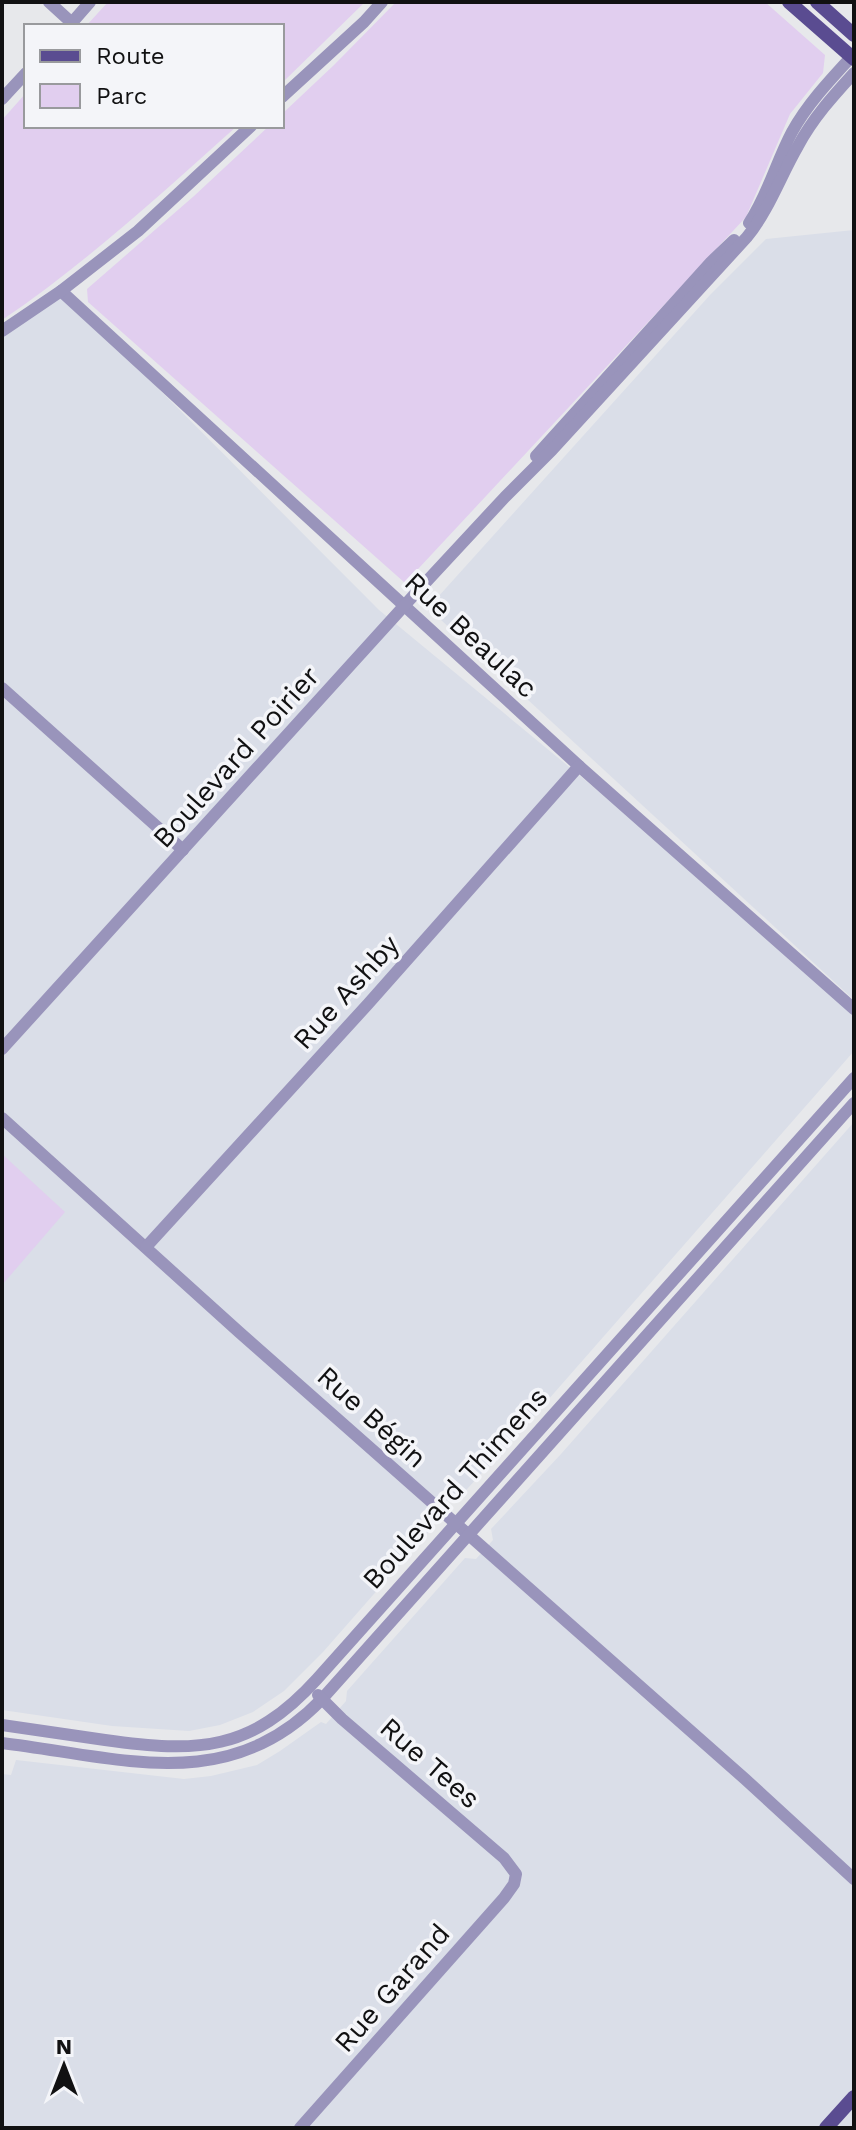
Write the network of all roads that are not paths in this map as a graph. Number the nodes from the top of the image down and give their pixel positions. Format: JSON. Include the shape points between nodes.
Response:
{"nodes":[{"id":1,"x":49,"y":2,"type":"edge"},
{"id":2,"x":90,"y":2,"type":"edge"},
{"id":3,"x":382,"y":2,"type":"edge"},
{"id":4,"x":789,"y":2,"type":"edge"},
{"id":5,"x":817,"y":2,"type":"edge"},
{"id":6,"x":70,"y":24,"type":"edge"},
{"id":7,"x":854,"y":35,"type":"edge"},
{"id":8,"x":853,"y":57,"type":"edge"},
{"id":9,"x":854,"y":73,"type":"edge"},
{"id":10,"x":24,"y":75,"type":"edge"},
{"id":11,"x":284,"y":95,"type":"edge"},
{"id":12,"x":2,"y":99,"type":"edge"},
{"id":13,"x":249,"y":128,"type":"edge"},
{"id":14,"x":61,"y":291,"type":"junction"},
{"id":15,"x":2,"y":331,"type":"edge"},
{"id":16,"x":505,"y":497,"type":"junction"},
{"id":17,"x":405,"y":606,"type":"junction"},
{"id":18,"x":2,"y":688,"type":"edge"},
{"id":19,"x":579,"y":766,"type":"junction"},
{"id":20,"x":183,"y":850,"type":"junction"},
{"id":21,"x":854,"y":1009,"type":"edge"},
{"id":22,"x":2,"y":1049,"type":"edge"},
{"id":23,"x":854,"y":1078,"type":"edge"},
{"id":24,"x":854,"y":1103,"type":"edge"},
{"id":25,"x":2,"y":1118,"type":"edge"},
{"id":26,"x":146,"y":1247,"type":"junction"},
{"id":27,"x":615,"y":1345,"type":"junction"},
{"id":28,"x":628,"y":1356,"type":"junction"},
{"id":29,"x":536,"y":1433,"type":"junction"},
{"id":30,"x":549,"y":1444,"type":"junction"},
{"id":31,"x":455,"y":1523,"type":"junction"},
{"id":32,"x":469,"y":1535,"type":"junction"},
{"id":33,"x":310,"y":1687,"type":"junction"},
{"id":34,"x":322,"y":1699,"type":"junction"},
{"id":35,"x":2,"y":1727,"type":"edge"},
{"id":36,"x":2,"y":1743,"type":"edge"},
{"id":37,"x":516,"y":1877,"type":"joint"},
{"id":38,"x":854,"y":1879,"type":"edge"},
{"id":39,"x":854,"y":2097,"type":"edge"},
{"id":40,"x":300,"y":2128,"type":"edge"},
{"id":41,"x":826,"y":2128,"type":"edge"}],
"edges":[{"from":1,"to":6,"type":"street"},
{"from":2,"to":6,"type":"street"},
{"from":3,"to":11,"type":"street"},
{"from":4,"to":8,"type":"main road"},
{"from":5,"to":7,"type":"main road"},
{"from":8,"to":16,"type":"street","name":"Boulevard Poirier","via":[[801,116],[747,226],[545,446]]},
{"from":9,"to":16,"type":"street","name":"Boulevard Poirier","via":[[804,135],[752,231]]},
{"from":10,"to":12,"type":"street"},
{"from":13,"to":14,"type":"street","via":[[138,231]]},
{"from":14,"to":15,"type":"street"},
{"from":14,"to":17,"type":"street","name":"Rue Beaulac"},
{"from":16,"to":17,"type":"street","name":"Boulevard Poirier"},
{"from":17,"to":19,"type":"street","name":"Rue Beaulac"},
{"from":17,"to":20,"type":"street","name":"Boulevard Poirier"},
{"from":18,"to":20,"type":"street"},
{"from":19,"to":21,"type":"street","name":"Rue Beaulac"},
{"from":19,"to":26,"type":"street","name":"Rue Ashby"},
{"from":20,"to":22,"type":"street","name":"Boulevard Poirier"},
{"from":23,"to":27,"type":"street","name":"Boulevard Thimens"},
{"from":24,"to":28,"type":"street","name":"Boulevard Thimens"},
{"from":25,"to":26,"type":"street","name":"Rue Bégin"},
{"from":26,"to":31,"type":"street","name":"Rue Bégin"},
{"from":27,"to":28,"type":"street"},
{"from":27,"to":29,"type":"street","name":"Boulevard Thimens"},
{"from":28,"to":30,"type":"street","name":"Boulevard Thimens"},
{"from":29,"to":30,"type":"street"},
{"from":29,"to":31,"type":"street","name":"Boulevard Thimens"},
{"from":30,"to":32,"type":"street","name":"Boulevard Thimens"},
{"from":31,"to":32,"type":"street","name":"Rue Bégin"},
{"from":31,"to":33,"type":"street","name":"Boulevard Thimens"},
{"from":32,"to":34,"type":"street","name":"Boulevard Thimens"},
{"from":32,"to":38,"type":"street","name":"Rue Bégin"},
{"from":33,"to":34,"type":"street","name":"Rue Tees"},
{"from":33,"to":35,"type":"street","name":"Boulevard Thimens","via":[[259,1727],[201,1746],[154,1746]]},
{"from":34,"to":36,"type":"street","name":"Boulevard Thimens","via":[[266,1742],[201,1763],[150,1763]]},
{"from":34,"to":37,"type":"street","name":"Rue Tees","via":[[504,1858]]},
{"from":37,"to":40,"type":"street","name":"Rue Garand","via":[[504,1898]]},
{"from":39,"to":41,"type":"main road"}]}
